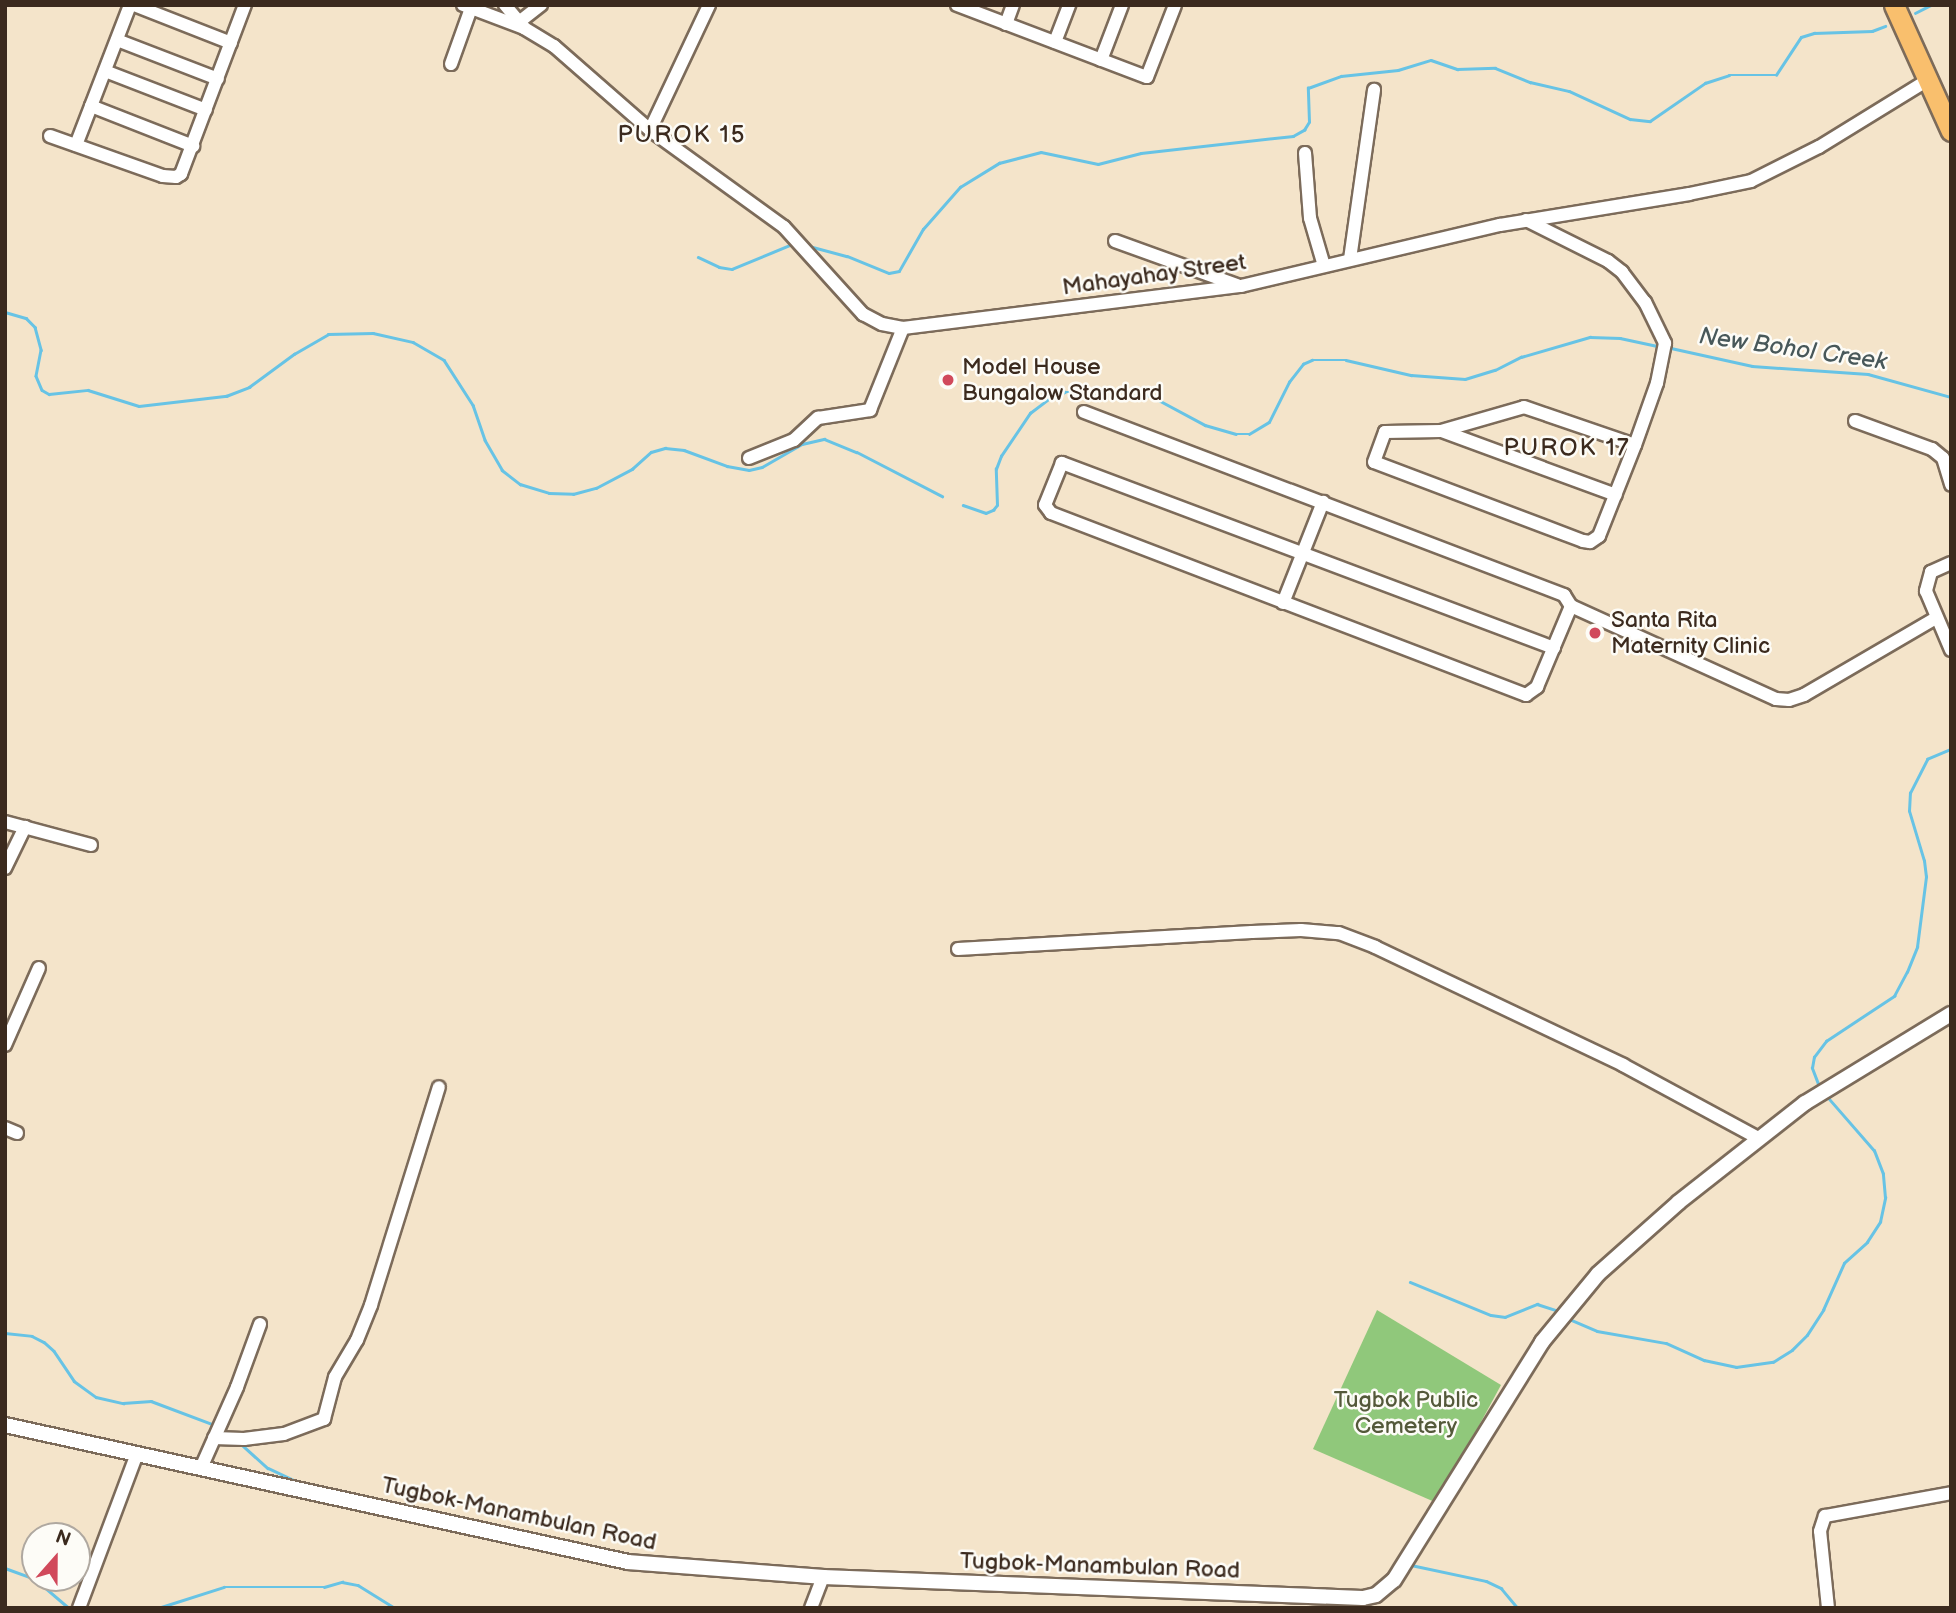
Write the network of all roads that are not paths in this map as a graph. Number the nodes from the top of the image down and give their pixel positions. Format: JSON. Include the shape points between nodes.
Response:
{"nodes":[{"id":1,"x":132,"y":5,"type":"edge"},
{"id":2,"x":245,"y":5,"type":"edge"},
{"id":3,"x":505,"y":5,"type":"edge"},
{"id":4,"x":541,"y":5,"type":"edge"},
{"id":5,"x":709,"y":5,"type":"edge"},
{"id":6,"x":1013,"y":5,"type":"edge"},
{"id":7,"x":1069,"y":5,"type":"edge"},
{"id":8,"x":1122,"y":5,"type":"edge"},
{"id":9,"x":1175,"y":5,"type":"edge"},
{"id":10,"x":1894,"y":5,"type":"edge"},
{"id":11,"x":961,"y":6,"type":"edge"},
{"id":12,"x":467,"y":7,"type":"edge"},
{"id":13,"x":1006,"y":24,"type":"junction"},
{"id":14,"x":521,"y":25,"type":"junction"},
{"id":15,"x":117,"y":40,"type":"junction"},
{"id":16,"x":1055,"y":42,"type":"junction"},
{"id":17,"x":231,"y":43,"type":"junction"},
{"id":18,"x":1101,"y":60,"type":"junction"},
{"id":19,"x":451,"y":64,"type":"dead end"},
{"id":20,"x":105,"y":71,"type":"junction"},
{"id":21,"x":218,"y":79,"type":"junction"},
{"id":22,"x":1928,"y":80,"type":"junction"},
{"id":23,"x":1374,"y":90,"type":"dead end"},
{"id":24,"x":91,"y":106,"type":"junction"},
{"id":25,"x":206,"y":110,"type":"junction"},
{"id":26,"x":650,"y":130,"type":"junction"},
{"id":27,"x":1951,"y":131,"type":"edge"},
{"id":28,"x":50,"y":136,"type":"dead end"},
{"id":29,"x":76,"y":145,"type":"junction"},
{"id":30,"x":193,"y":146,"type":"junction"},
{"id":31,"x":1305,"y":153,"type":"dead end"},
{"id":32,"x":1526,"y":220,"type":"junction"},
{"id":33,"x":1115,"y":241,"type":"dead end"},
{"id":34,"x":1350,"y":259,"type":"junction"},
{"id":35,"x":1324,"y":266,"type":"junction"},
{"id":36,"x":1241,"y":286,"type":"junction"},
{"id":37,"x":903,"y":328,"type":"junction"},
{"id":38,"x":1084,"y":412,"type":"dead end"},
{"id":39,"x":1855,"y":421,"type":"dead end"},
{"id":40,"x":1441,"y":431,"type":"junction"},
{"id":41,"x":1635,"y":445,"type":"junction"},
{"id":42,"x":749,"y":458,"type":"dead end"},
{"id":43,"x":1951,"y":485,"type":"edge"},
{"id":44,"x":1616,"y":495,"type":"junction"},
{"id":45,"x":1323,"y":502,"type":"junction"},
{"id":46,"x":1303,"y":554,"type":"junction"},
{"id":47,"x":1951,"y":563,"type":"edge"},
{"id":48,"x":1283,"y":603,"type":"junction"},
{"id":49,"x":1572,"y":606,"type":"junction"},
{"id":50,"x":1936,"y":618,"type":"junction"},
{"id":51,"x":1554,"y":648,"type":"junction"},
{"id":52,"x":1951,"y":650,"type":"edge"},
{"id":53,"x":5,"y":822,"type":"edge"},
{"id":54,"x":24,"y":827,"type":"junction"},
{"id":55,"x":92,"y":845,"type":"dead end"},
{"id":56,"x":5,"y":868,"type":"edge"},
{"id":57,"x":958,"y":949,"type":"dead end"},
{"id":58,"x":39,"y":968,"type":"dead end"},
{"id":59,"x":1951,"y":1014,"type":"edge"},
{"id":60,"x":5,"y":1045,"type":"edge"},
{"id":61,"x":439,"y":1087,"type":"dead end"},
{"id":62,"x":1758,"y":1138,"type":"junction"},
{"id":63,"x":260,"y":1324,"type":"dead end"},
{"id":64,"x":5,"y":1425,"type":"edge"},
{"id":65,"x":215,"y":1438,"type":"junction"},
{"id":66,"x":137,"y":1454,"type":"junction"},
{"id":67,"x":201,"y":1468,"type":"junction"},
{"id":68,"x":1951,"y":1493,"type":"edge"},
{"id":69,"x":823,"y":1577,"type":"junction"},
{"id":70,"x":79,"y":1608,"type":"edge"},
{"id":71,"x":811,"y":1608,"type":"edge"},
{"id":72,"x":1829,"y":1608,"type":"edge"}],
"edges":[{"from":1,"to":15,"type":"street"},
{"from":1,"to":17,"type":"street"},
{"from":2,"to":17,"type":"street"},
{"from":3,"to":14,"type":"street"},
{"from":4,"to":14,"type":"street"},
{"from":5,"to":26,"type":"street"},
{"from":6,"to":13,"type":"street"},
{"from":7,"to":16,"type":"street"},
{"from":8,"to":18,"type":"street"},
{"from":9,"to":18,"type":"street","via":[[1147,77]]},
{"from":10,"to":22,"type":"highway"},
{"from":11,"to":13,"type":"street"},
{"from":12,"to":14,"type":"street","name":"Mahayahay Street"},
{"from":12,"to":19,"type":"street"},
{"from":13,"to":16,"type":"street"},
{"from":14,"to":26,"type":"street","name":"Mahayahay Street","via":[[568,56]]},
{"from":15,"to":20,"type":"street"},
{"from":15,"to":21,"type":"street"},
{"from":16,"to":18,"type":"street"},
{"from":17,"to":21,"type":"street"},
{"from":20,"to":24,"type":"street"},
{"from":20,"to":25,"type":"street"},
{"from":21,"to":25,"type":"street"},
{"from":22,"to":27,"type":"highway"},
{"from":22,"to":32,"type":"street","name":"Mahayahay Street","via":[[1819,147],[1751,181]]},
{"from":23,"to":34,"type":"street"},
{"from":24,"to":29,"type":"street"},
{"from":24,"to":30,"type":"street"},
{"from":25,"to":30,"type":"street"},
{"from":26,"to":37,"type":"street","name":"Mahayahay Street","via":[[784,228],[863,314]]},
{"from":28,"to":29,"type":"street"},
{"from":29,"to":30,"type":"street","via":[[170,178],[181,174]]},
{"from":31,"to":35,"type":"street","via":[[1310,218]]},
{"from":32,"to":34,"type":"street","name":"Mahayahay Street"},
{"from":32,"to":41,"type":"street","via":[[1608,261],[1622,272],[1656,322],[1665,352]]},
{"from":33,"to":36,"type":"street"},
{"from":34,"to":35,"type":"street","name":"Mahayahay Street"},
{"from":35,"to":36,"type":"street","name":"Mahayahay Street"},
{"from":36,"to":37,"type":"street","name":"Mahayahay Street"},
{"from":37,"to":42,"type":"street","via":[[870,410],[818,418],[794,440]]},
{"from":38,"to":45,"type":"street"},
{"from":39,"to":43,"type":"street","via":[[1933,449],[1943,458]]},
{"from":40,"to":41,"type":"street","via":[[1531,408]]},
{"from":40,"to":44,"type":"street"},
{"from":40,"to":44,"type":"street","via":[[1385,432],[1374,462],[1590,542],[1599,536]]},
{"from":41,"to":44,"type":"street"},
{"from":45,"to":46,"type":"street"},
{"from":45,"to":49,"type":"street","via":[[1564,595]]},
{"from":46,"to":48,"type":"street"},
{"from":46,"to":48,"type":"street","via":[[1062,463],[1046,502],[1051,513]]},
{"from":46,"to":51,"type":"street"},
{"from":47,"to":50,"type":"street","via":[[1931,572],[1926,584]]},
{"from":48,"to":51,"type":"street","via":[[1526,695],[1537,687]]},
{"from":49,"to":50,"type":"street","via":[[1783,700],[1804,695]]},
{"from":49,"to":51,"type":"street"},
{"from":50,"to":52,"type":"street"},
{"from":53,"to":54,"type":"street"},
{"from":54,"to":55,"type":"street"},
{"from":54,"to":56,"type":"street"},
{"from":57,"to":62,"type":"street","via":[[1252,932],[1339,933],[1623,1065]]},
{"from":58,"to":60,"type":"street"},
{"from":59,"to":62,"type":"street","name":"Tugbok-Manambulan Road","via":[[1805,1103]]},
{"from":61,"to":65,"type":"street","via":[[371,1305],[335,1377],[324,1419],[284,1434]]},
{"from":62,"to":69,"type":"street","name":"Tugbok-Manambulan Road","via":[[1622,1252],[1570,1306],[1542,1342],[1394,1580],[1376,1595],[1345,1600]]},
{"from":63,"to":65,"type":"street"},
{"from":64,"to":66,"type":"street","name":"Tugbok-Manambulan Road"},
{"from":65,"to":67,"type":"street"},
{"from":66,"to":67,"type":"street","name":"Tugbok-Manambulan Road"},
{"from":66,"to":70,"type":"street"},
{"from":67,"to":69,"type":"street","name":"Tugbok-Manambulan Road","via":[[628,1562]]},
{"from":68,"to":72,"type":"street","via":[[1825,1516],[1820,1531]]},
{"from":69,"to":71,"type":"street"}]}
